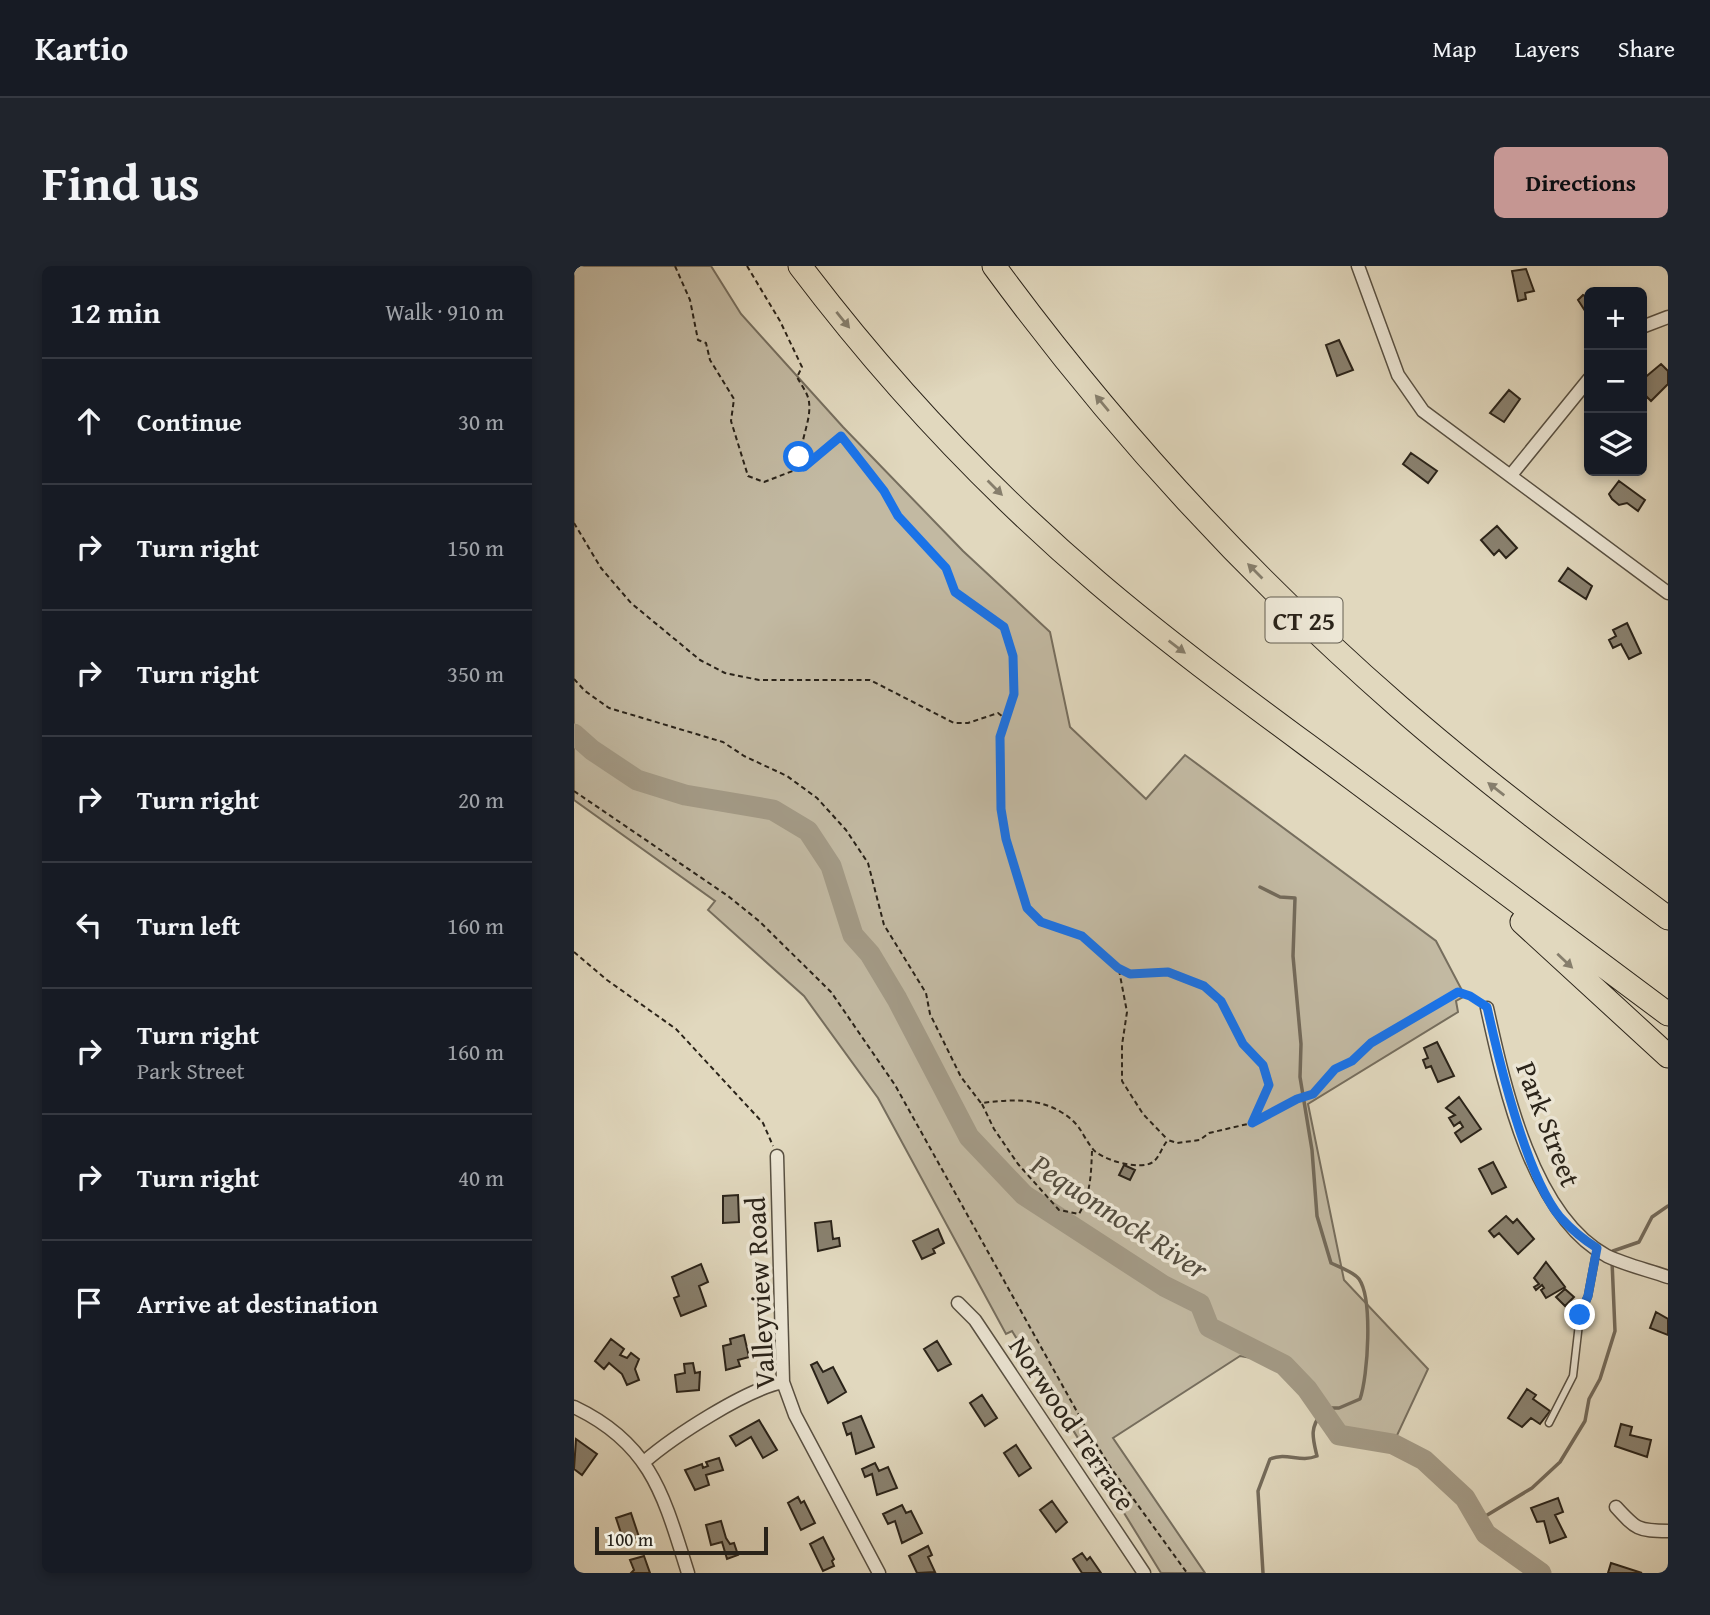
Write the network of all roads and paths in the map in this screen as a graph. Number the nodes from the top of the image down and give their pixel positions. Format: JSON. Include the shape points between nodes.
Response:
{"nodes":[{"id":1,"x":675,"y":266,"type":"edge"},
{"id":2,"x":747,"y":266,"type":"edge"},
{"id":3,"x":800,"y":266,"type":"edge"},
{"id":4,"x":994,"y":266,"type":"edge"},
{"id":5,"x":1358,"y":266,"type":"edge"},
{"id":6,"x":1668,"y":317,"type":"edge"},
{"id":7,"x":1647,"y":325,"type":"edge"},
{"id":8,"x":1584,"y":385,"type":"edge"},
{"id":9,"x":804,"y":467,"type":"junction"},
{"id":10,"x":1511,"y":475,"type":"junction"},
{"id":11,"x":574,"y":523,"type":"edge"},
{"id":12,"x":1668,"y":593,"type":"edge"},
{"id":13,"x":574,"y":679,"type":"edge"},
{"id":14,"x":1003,"y":717,"type":"junction"},
{"id":15,"x":1365,"y":788,"type":"junction"},
{"id":16,"x":574,"y":791,"type":"edge"},
{"id":17,"x":1527,"y":813,"type":"junction"},
{"id":18,"x":1668,"y":904,"type":"edge"},
{"id":19,"x":1668,"y":918,"type":"edge"},
{"id":20,"x":574,"y":952,"type":"edge"},
{"id":21,"x":1118,"y":968,"type":"junction"},
{"id":22,"x":1487,"y":1007,"type":"joint"},
{"id":23,"x":1668,"y":1014,"type":"edge"},
{"id":24,"x":1668,"y":1056,"type":"edge"},
{"id":25,"x":981,"y":1103,"type":"junction"},
{"id":26,"x":1252,"y":1123,"type":"junction"},
{"id":27,"x":1168,"y":1140,"type":"junction"},
{"id":28,"x":1092,"y":1150,"type":"junction"},
{"id":29,"x":777,"y":1156,"type":"joint"},
{"id":30,"x":1607,"y":1255,"type":"junction"},
{"id":31,"x":1668,"y":1277,"type":"edge"},
{"id":32,"x":958,"y":1303,"type":"dead end"},
{"id":33,"x":783,"y":1382,"type":"junction"},
{"id":34,"x":574,"y":1407,"type":"edge"},
{"id":35,"x":1549,"y":1423,"type":"dead end"},
{"id":36,"x":644,"y":1462,"type":"junction"},
{"id":37,"x":1616,"y":1507,"type":"dead end"},
{"id":38,"x":1668,"y":1531,"type":"edge"},
{"id":39,"x":688,"y":1573,"type":"edge"},
{"id":40,"x":879,"y":1573,"type":"edge"},
{"id":41,"x":1144,"y":1573,"type":"edge"},
{"id":42,"x":1187,"y":1573,"type":"edge"}],
"edges":[{"from":1,"to":9,"type":"path","via":[[690,300],[698,340],[706,343],[710,360],[734,398],[732,421],[748,476],[764,482]]},
{"from":2,"to":9,"type":"path","via":[[802,367],[797,377],[809,399],[799,457]]},
{"from":3,"to":15,"type":"highway","one_way":true,"via":[[907,395],[1041,532],[1162,636]]},
{"from":17,"to":4,"type":"highway","number":"CT 25","one_way":true,"via":[[1370,682],[1237,553],[1100,401]]},
{"from":5,"to":10,"type":"street","via":[[1398,375],[1423,411]]},
{"from":6,"to":7,"type":"street"},
{"from":8,"to":10,"type":"street"},
{"from":9,"to":14,"type":"path","via":[[841,436],[898,516],[946,568],[955,592],[1004,627],[1013,656],[1014,694]]},
{"from":10,"to":12,"type":"street"},
{"from":11,"to":14,"type":"path","via":[[601,568],[631,603],[686,650],[725,673],[759,680],[870,680],[954,723],[998,713]]},
{"from":13,"to":25,"type":"path","via":[[609,708],[723,742],[787,776],[817,798],[868,863],[884,925],[926,993],[930,1014],[961,1077]]},
{"from":14,"to":21,"type":"path","via":[[1001,809],[1027,908],[1041,922],[1082,936]]},
{"from":15,"to":23,"type":"highway"},
{"from":15,"to":24,"type":"highway","one_way":true,"via":[[1540,938]]},
{"from":16,"to":42,"type":"path","via":[[759,921],[843,1008],[895,1085],[1085,1426]]},
{"from":17,"to":18,"type":"highway"},
{"from":17,"to":19,"type":"highway","number":"CT 25"},
{"from":20,"to":29,"type":"path","via":[[676,1029],[763,1123]]},
{"from":21,"to":26,"type":"path","via":[[1130,974],[1168,972],[1204,986],[1221,1001],[1243,1044],[1263,1065],[1269,1085]]},
{"from":21,"to":27,"type":"path","via":[[1127,1012],[1122,1081],[1143,1114]]},
{"from":22,"to":26,"type":"path","via":[[1458,992],[1444,998],[1335,1069],[1313,1094]]},
{"from":22,"to":30,"type":"street","name":"Park Street","via":[[1497,1054],[1533,1165],[1560,1216]]},
{"from":25,"to":28,"type":"path","via":[[1034,1102],[1059,1110],[1079,1124]]},
{"from":25,"to":28,"type":"path","via":[[1018,1164],[1059,1210],[1079,1214],[1090,1191]]},
{"from":26,"to":27,"type":"path","via":[[1209,1133],[1199,1140]]},
{"from":27,"to":28,"type":"path","via":[[1148,1165],[1110,1159]]},
{"from":29,"to":33,"type":"street","name":"Valleyview Road"},
{"from":30,"to":31,"type":"street","name":"Park Street"},
{"from":30,"to":35,"type":"lane","via":[[1580,1315],[1573,1376]]},
{"from":32,"to":41,"type":"street","name":"Norwood Terrace","via":[[975,1320]]},
{"from":33,"to":36,"type":"street","via":[[767,1385],[725,1409]]},
{"from":33,"to":40,"type":"street","name":"Valleyview Road","via":[[795,1415]]},
{"from":34,"to":36,"type":"street","via":[[604,1422]]},
{"from":36,"to":39,"type":"street","via":[[666,1504]]},
{"from":37,"to":38,"type":"street","via":[[1635,1528]]}]}
